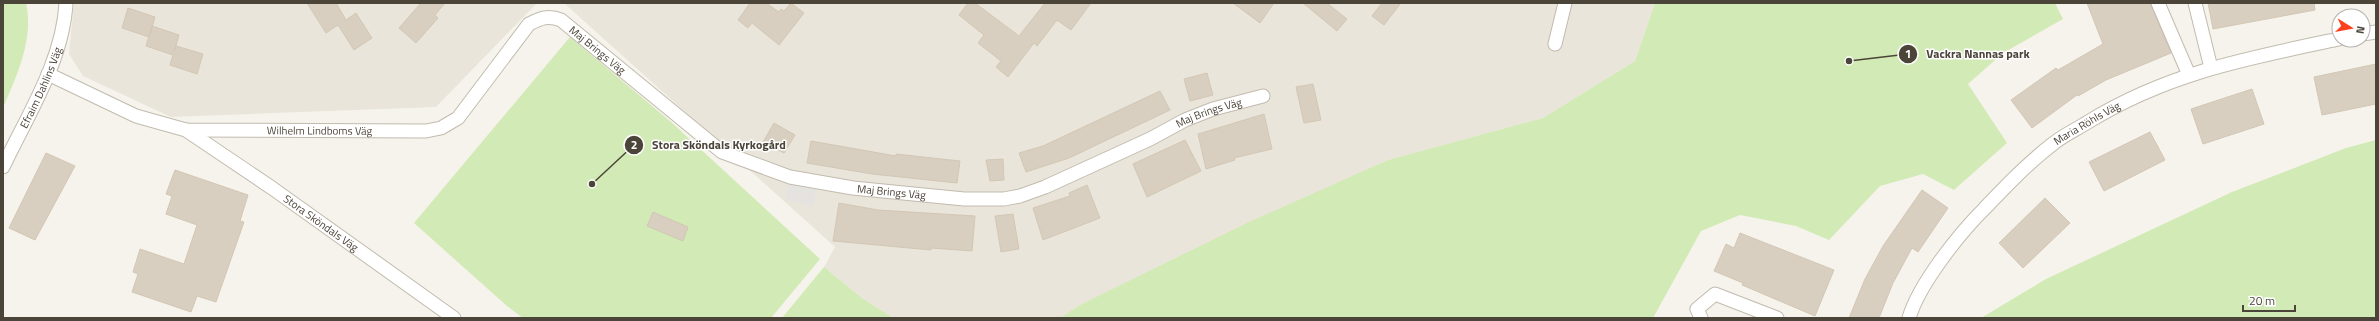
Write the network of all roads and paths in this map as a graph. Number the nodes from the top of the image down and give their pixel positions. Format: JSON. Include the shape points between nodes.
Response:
{"nodes":[{"id":1,"x":66,"y":3,"type":"edge"},
{"id":2,"x":1565,"y":3,"type":"edge"},
{"id":3,"x":2158,"y":3,"type":"edge"},
{"id":4,"x":2195,"y":3,"type":"edge"},
{"id":5,"x":552,"y":17,"type":"joint"},
{"id":6,"x":2331,"y":41,"type":"edge"},
{"id":7,"x":1555,"y":44,"type":"dead end"},
{"id":8,"x":2211,"y":68,"type":"junction"},
{"id":9,"x":48,"y":74,"type":"junction"},
{"id":10,"x":2189,"y":75,"type":"junction"},
{"id":11,"x":1263,"y":96,"type":"dead end"},
{"id":12,"x":186,"y":130,"type":"junction"},
{"id":13,"x":3,"y":167,"type":"edge"},
{"id":14,"x":454,"y":318,"type":"edge"},
{"id":15,"x":1701,"y":318,"type":"edge"},
{"id":16,"x":1777,"y":318,"type":"edge"},
{"id":17,"x":1909,"y":318,"type":"edge"}],
"edges":[{"from":1,"to":9,"type":"street","name":"Efraim Dahlins Väg","via":[[62,32]]},
{"from":2,"to":7,"type":"street"},
{"from":3,"to":10,"type":"street"},
{"from":4,"to":8,"type":"street"},
{"from":5,"to":11,"type":"street","name":"Maj Brings Väg","via":[[561,20],[722,152],[790,177],[854,188],[964,199],[1004,199],[1020,196],[1150,139],[1185,120],[1212,109]]},
{"from":5,"to":12,"type":"street","name":"Wilhelm Lindboms Väg","via":[[543,17],[529,24],[469,106],[458,118],[441,128],[426,131],[352,132],[290,129]]},
{"from":6,"to":8,"type":"street","name":"Maria Röhls Väg"},
{"from":8,"to":10,"type":"street","name":"Maria Röhls Väg"},
{"from":9,"to":12,"type":"street","name":"Wilhelm Lindboms Väg","via":[[136,116]]},
{"from":9,"to":13,"type":"street","name":"Efraim Dahlins Väg"},
{"from":10,"to":17,"type":"street","name":"Maria Röhls Väg","via":[[2168,81],[2117,104],[2055,142],[2002,190],[1966,228],[1931,275]]},
{"from":12,"to":14,"type":"street","name":"Stora Sköndals Väg"},
{"from":15,"to":16,"type":"street","via":[[1697,309],[1715,294]]}]}
